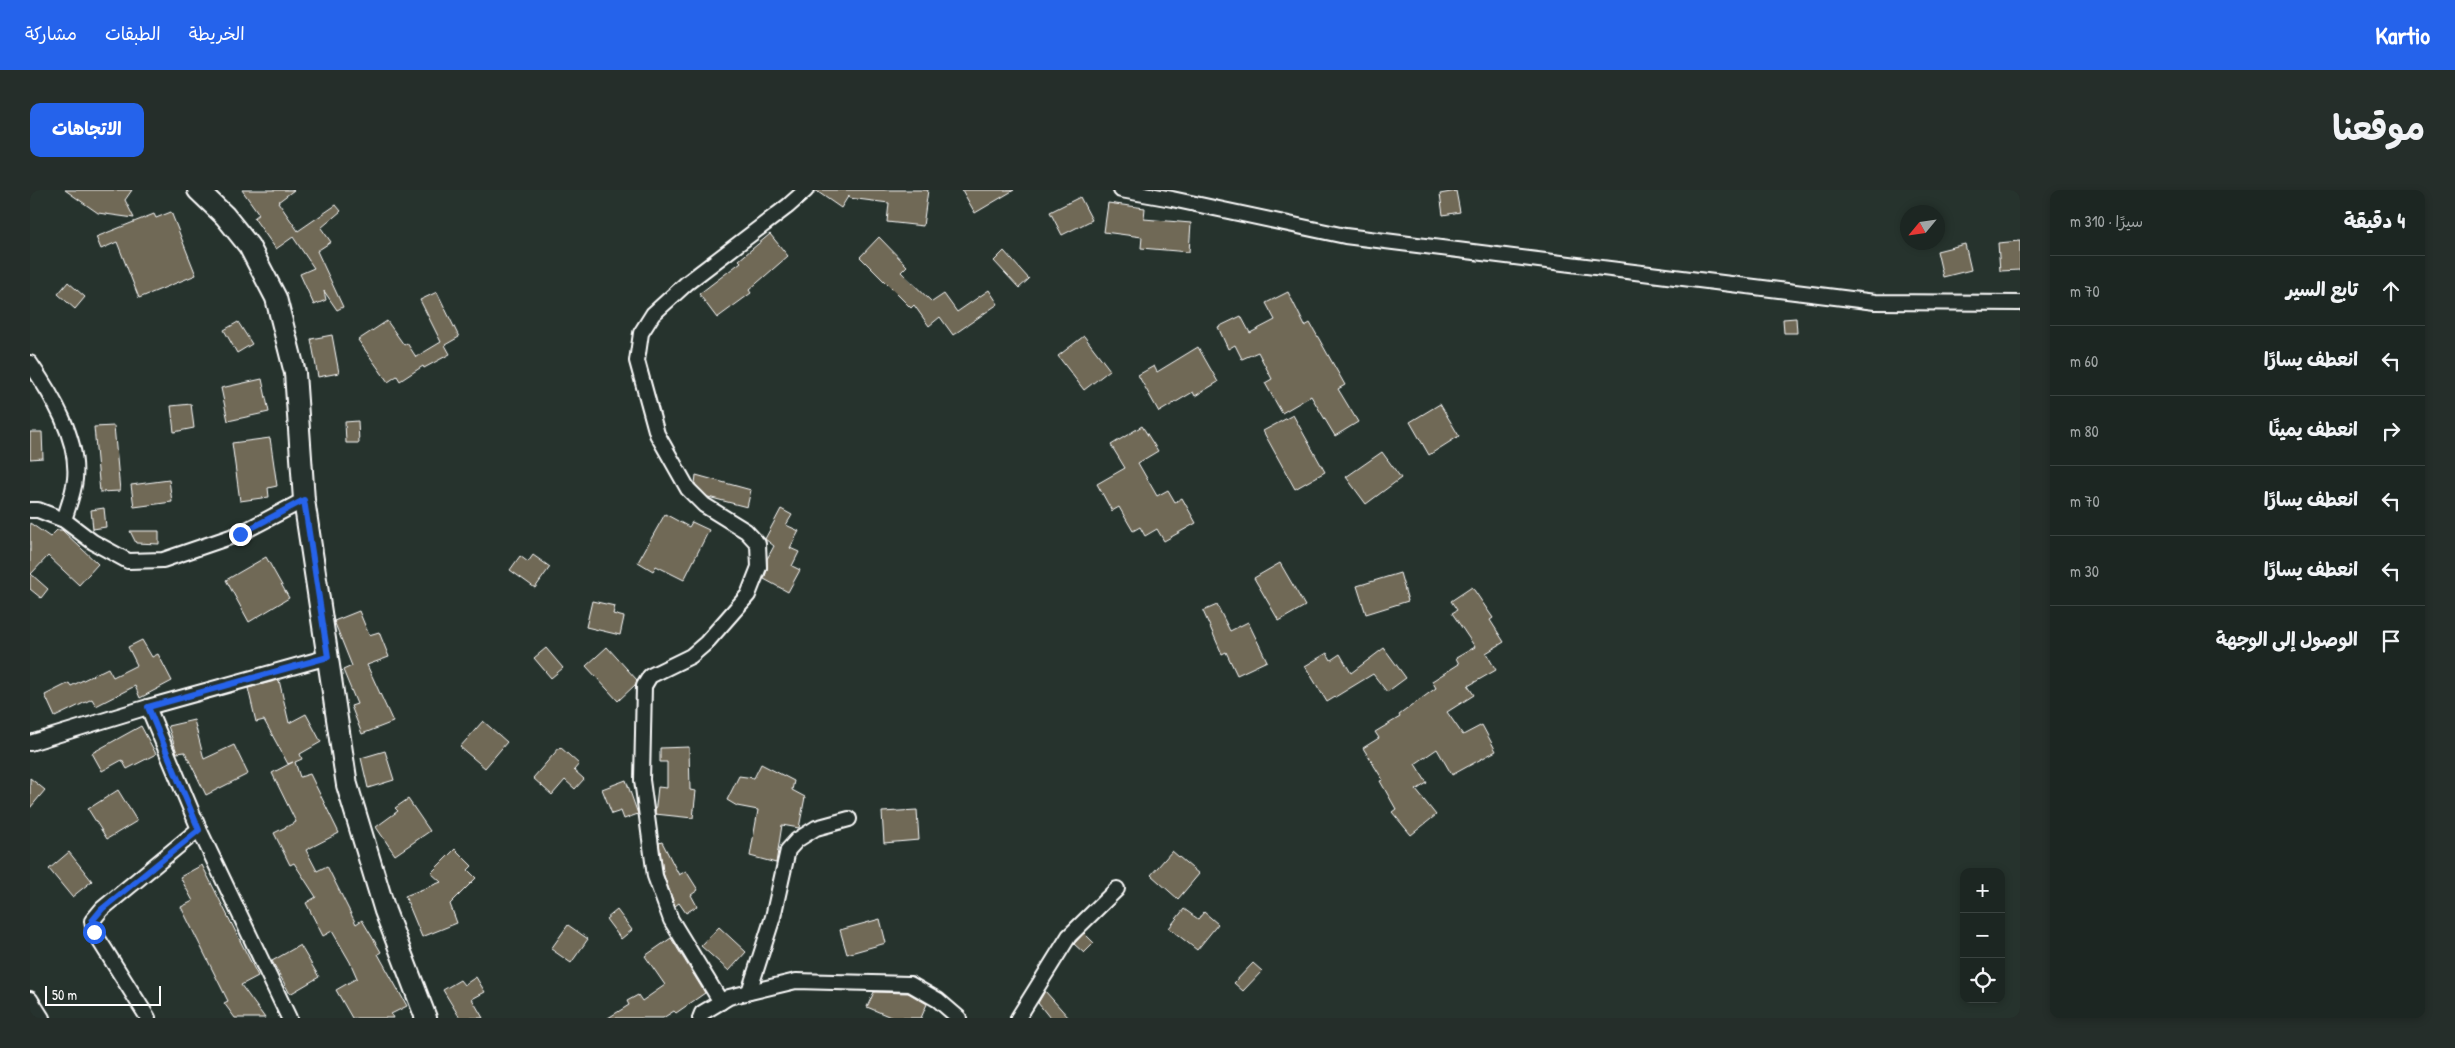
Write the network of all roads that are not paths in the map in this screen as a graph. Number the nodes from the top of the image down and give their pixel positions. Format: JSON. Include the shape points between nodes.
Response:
{"nodes":[{"id":1,"x":198,"y":190,"type":"edge"},
{"id":2,"x":806,"y":190,"type":"edge"},
{"id":3,"x":1121,"y":190,"type":"edge"},
{"id":4,"x":2020,"y":303,"type":"edge"},
{"id":5,"x":30,"y":363,"type":"edge"},
{"id":6,"x":304,"y":500,"type":"junction"},
{"id":7,"x":30,"y":510,"type":"edge"},
{"id":8,"x":64,"y":520,"type":"junction"},
{"id":9,"x":328,"y":657,"type":"junction"},
{"id":10,"x":148,"y":707,"type":"junction"},
{"id":11,"x":30,"y":743,"type":"edge"},
{"id":12,"x":849,"y":819,"type":"dead end"},
{"id":13,"x":199,"y":830,"type":"junction"},
{"id":14,"x":1117,"y":889,"type":"dead end"},
{"id":15,"x":749,"y":992,"type":"junction"},
{"id":16,"x":30,"y":999,"type":"edge"},
{"id":17,"x":721,"y":1002,"type":"junction"},
{"id":18,"x":42,"y":1018,"type":"edge"},
{"id":19,"x":148,"y":1018,"type":"edge"},
{"id":20,"x":289,"y":1018,"type":"edge"},
{"id":21,"x":426,"y":1018,"type":"edge"},
{"id":22,"x":700,"y":1018,"type":"edge"},
{"id":23,"x":959,"y":1018,"type":"edge"},
{"id":24,"x":1018,"y":1018,"type":"edge"}],
"edges":[{"from":1,"to":6,"type":"main road","via":[[249,246],[276,298],[295,373]]},
{"from":2,"to":17,"type":"street","via":[[653,314],[641,333],[637,361],[657,434],[688,488],[704,505],[746,531],[758,544],[760,567],[748,596],[691,656],[650,676],[644,686],[642,780],[655,876],[671,920]]},
{"from":3,"to":4,"type":"street","via":[[1345,236],[1875,302]]},
{"from":5,"to":8,"type":"street","via":[[70,434],[75,479]]},
{"from":6,"to":8,"type":"street","via":[[240,534],[163,560],[128,561],[93,542]]},
{"from":6,"to":9,"type":"main road"},
{"from":7,"to":8,"type":"street"},
{"from":9,"to":10,"type":"street"},
{"from":9,"to":21,"type":"main road","via":[[346,785],[384,910]]},
{"from":10,"to":11,"type":"street"},
{"from":10,"to":13,"type":"street"},
{"from":12,"to":15,"type":"street","via":[[816,828],[788,850],[774,917]]},
{"from":13,"to":19,"type":"street","via":[[102,909],[92,921],[94,932]]},
{"from":13,"to":20,"type":"street"},
{"from":14,"to":24,"type":"street","via":[[1069,936]]},
{"from":15,"to":17,"type":"street"},
{"from":15,"to":23,"type":"street","via":[[796,982],[910,984],[938,1000]]},
{"from":16,"to":18,"type":"street"},
{"from":17,"to":22,"type":"street","via":[[702,1013]]}]}
